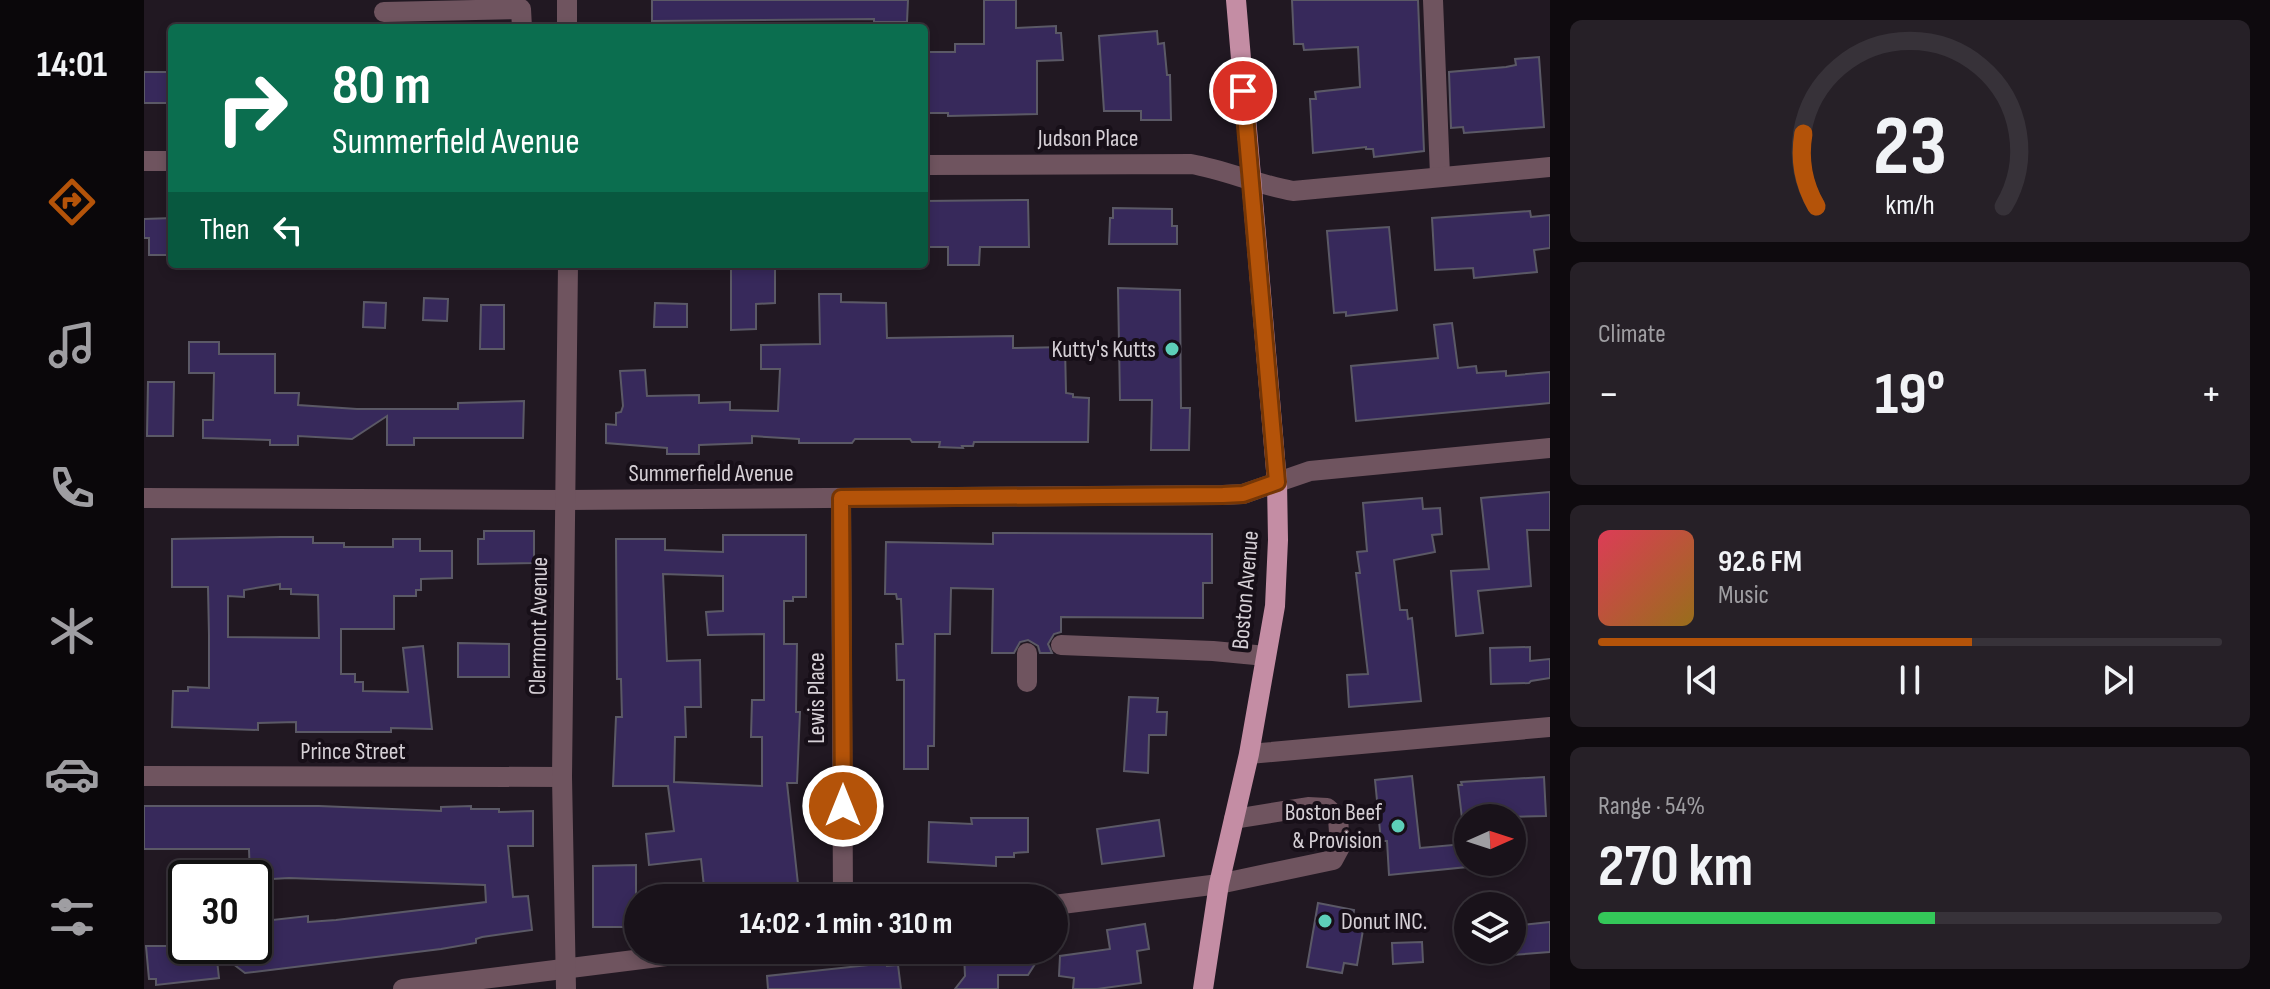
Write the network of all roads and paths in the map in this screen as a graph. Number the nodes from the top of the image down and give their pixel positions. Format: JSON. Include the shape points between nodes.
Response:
{"nodes":[{"id":1,"x":567,"y":0,"type":"edge"},
{"id":2,"x":1236,"y":0,"type":"edge"},
{"id":3,"x":1433,"y":0,"type":"edge"},
{"id":4,"x":384,"y":12,"type":"dead end"},
{"id":5,"x":522,"y":24,"type":"edge"},
{"id":6,"x":567,"y":24,"type":"edge"},
{"id":7,"x":144,"y":161,"type":"edge"},
{"id":8,"x":168,"y":161,"type":"edge"},
{"id":9,"x":928,"y":165,"type":"edge"},
{"id":10,"x":1550,"y":167,"type":"edge"},
{"id":11,"x":1440,"y":175,"type":"junction"},
{"id":12,"x":1250,"y":182,"type":"junction"},
{"id":13,"x":568,"y":268,"type":"edge"},
{"id":14,"x":1550,"y":448,"type":"edge"},
{"id":15,"x":1277,"y":482,"type":"junction"},
{"id":16,"x":144,"y":498,"type":"edge"},
{"id":17,"x":841,"y":498,"type":"junction"},
{"id":18,"x":567,"y":500,"type":"junction"},
{"id":19,"x":1061,"y":645,"type":"dead end"},
{"id":20,"x":1027,"y":653,"type":"dead end"},
{"id":21,"x":1266,"y":656,"type":"junction"},
{"id":22,"x":1027,"y":682,"type":"dead end"},
{"id":23,"x":1550,"y":727,"type":"edge"},
{"id":24,"x":1249,"y":754,"type":"junction"},
{"id":25,"x":144,"y":776,"type":"edge"},
{"id":26,"x":562,"y":777,"type":"junction"},
{"id":27,"x":1234,"y":819,"type":"junction"},
{"id":28,"x":843,"y":884,"type":"edge"},
{"id":29,"x":1219,"y":884,"type":"junction"},
{"id":30,"x":1068,"y":903,"type":"edge"},
{"id":31,"x":643,"y":964,"type":"edge"},
{"id":32,"x":566,"y":979,"type":"edge"},
{"id":33,"x":403,"y":989,"type":"edge"},
{"id":34,"x":1203,"y":989,"type":"edge"}],
"edges":[{"from":1,"to":6,"type":"street"},
{"from":2,"to":12,"type":"main road","name":"Boston Avenue"},
{"from":3,"to":11,"type":"street"},
{"from":4,"to":5,"type":"street","via":[[521,9]]},
{"from":7,"to":8,"type":"street"},
{"from":9,"to":12,"type":"street","name":"Judson Place","via":[[1191,164]]},
{"from":10,"to":11,"type":"street","name":"Judson Place"},
{"from":11,"to":12,"type":"street","name":"Judson Place","via":[[1293,191]]},
{"from":12,"to":15,"type":"main road","name":"Boston Avenue"},
{"from":13,"to":18,"type":"street","name":"Clermont Avenue"},
{"from":14,"to":15,"type":"street","name":"Summerfield Avenue","via":[[1325,469]]},
{"from":15,"to":17,"type":"street","name":"Summerfield Avenue","via":[[1223,495]]},
{"from":15,"to":21,"type":"main road","name":"Boston Avenue","via":[[1275,606]]},
{"from":16,"to":18,"type":"street","name":"Summerfield Avenue"},
{"from":17,"to":18,"type":"street","name":"Summerfield Avenue"},
{"from":17,"to":28,"type":"street","name":"Lewis Place"},
{"from":18,"to":26,"type":"street","name":"Clermont Avenue"},
{"from":19,"to":21,"type":"street"},
{"from":20,"to":22,"type":"street"},
{"from":21,"to":24,"type":"main road","name":"Boston Avenue"},
{"from":23,"to":24,"type":"street"},
{"from":24,"to":27,"type":"main road","name":"Boston Avenue"},
{"from":25,"to":26,"type":"street","name":"Prince Street"},
{"from":26,"to":32,"type":"street","name":"Clermont Avenue"},
{"from":27,"to":29,"type":"main road","name":"Boston Avenue"},
{"from":27,"to":29,"type":"street","via":[[1327,808],[1338,818],[1340,847],[1333,860]]},
{"from":29,"to":30,"type":"street"},
{"from":29,"to":34,"type":"main road","name":"Boston Avenue"},
{"from":31,"to":32,"type":"street"},
{"from":32,"to":33,"type":"street"}]}
